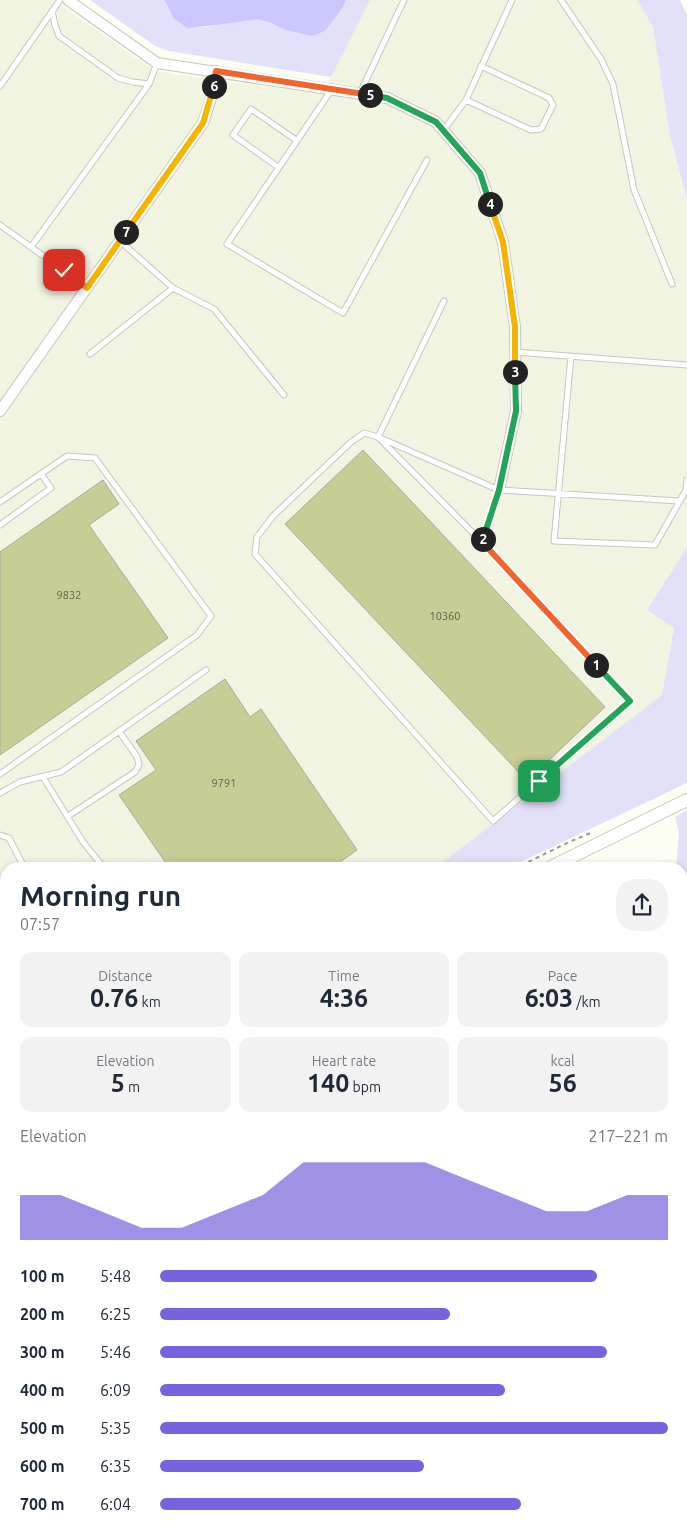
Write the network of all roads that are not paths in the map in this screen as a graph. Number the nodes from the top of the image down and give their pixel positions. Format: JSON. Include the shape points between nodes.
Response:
{"nodes":[{"id":1,"x":60,"y":0,"type":"edge"},
{"id":2,"x":68,"y":0,"type":"edge"},
{"id":3,"x":404,"y":0,"type":"edge"},
{"id":4,"x":512,"y":0,"type":"edge"},
{"id":5,"x":561,"y":0,"type":"edge"},
{"id":6,"x":52,"y":11,"type":"junction"},
{"id":7,"x":157,"y":63,"type":"junction"},
{"id":8,"x":481,"y":66,"type":"junction"},
{"id":9,"x":216,"y":71,"type":"junction"},
{"id":10,"x":149,"y":84,"type":"junction"},
{"id":11,"x":0,"y":86,"type":"edge"},
{"id":12,"x":332,"y":88,"type":"junction"},
{"id":13,"x":360,"y":93,"type":"junction"},
{"id":14,"x":466,"y":100,"type":"junction"},
{"id":15,"x":443,"y":131,"type":"junction"},
{"id":16,"x":296,"y":140,"type":"junction"},
{"id":17,"x":427,"y":160,"type":"dead end"},
{"id":18,"x":278,"y":167,"type":"junction"},
{"id":19,"x":0,"y":225,"type":"edge"},
{"id":20,"x":120,"y":241,"type":"junction"},
{"id":21,"x":31,"y":247,"type":"junction"},
{"id":22,"x":672,"y":284,"type":"dead end"},
{"id":23,"x":87,"y":288,"type":"junction"},
{"id":24,"x":173,"y":288,"type":"junction"},
{"id":25,"x":444,"y":301,"type":"dead end"},
{"id":26,"x":515,"y":352,"type":"junction"},
{"id":27,"x":90,"y":354,"type":"dead end"},
{"id":28,"x":571,"y":356,"type":"junction"},
{"id":29,"x":687,"y":365,"type":"edge"},
{"id":30,"x":284,"y":395,"type":"dead end"},
{"id":31,"x":0,"y":411,"type":"edge"},
{"id":32,"x":378,"y":437,"type":"junction"},
{"id":33,"x":41,"y":474,"type":"junction"},
{"id":34,"x":687,"y":480,"type":"edge"},
{"id":35,"x":499,"y":490,"type":"junction"},
{"id":36,"x":559,"y":494,"type":"junction"},
{"id":37,"x":680,"y":501,"type":"junction"},
{"id":38,"x":0,"y":502,"type":"edge"},
{"id":39,"x":0,"y":525,"type":"edge"},
{"id":40,"x":482,"y":542,"type":"junction"},
{"id":41,"x":206,"y":670,"type":"dead end"},
{"id":42,"x":119,"y":731,"type":"junction"},
{"id":43,"x":0,"y":774,"type":"edge"},
{"id":44,"x":43,"y":777,"type":"junction"},
{"id":45,"x":0,"y":793,"type":"edge"},
{"id":46,"x":687,"y":800,"type":"edge"},
{"id":47,"x":68,"y":816,"type":"junction"},
{"id":48,"x":0,"y":835,"type":"edge"},
{"id":49,"x":21,"y":862,"type":"edge"},
{"id":50,"x":99,"y":862,"type":"edge"},
{"id":51,"x":561,"y":862,"type":"edge"}],
"edges":[{"from":1,"to":6,"type":"lane"},
{"from":2,"to":7,"type":"street"},
{"from":3,"to":13,"type":"lane"},
{"from":4,"to":8,"type":"lane"},
{"from":5,"to":22,"type":"lane","via":[[601,59],[612,84],[634,190]]},
{"from":6,"to":10,"type":"lane","via":[[59,36],[118,78]]},
{"from":6,"to":11,"type":"lane"},
{"from":7,"to":9,"type":"street"},
{"from":7,"to":10,"type":"lane"},
{"from":8,"to":14,"type":"lane"},
{"from":8,"to":14,"type":"lane","via":[[548,98],[553,105],[542,129],[531,130]]},
{"from":9,"to":12,"type":"street"},
{"from":9,"to":20,"type":"street","via":[[203,123]]},
{"from":10,"to":21,"type":"lane"},
{"from":12,"to":13,"type":"street"},
{"from":12,"to":16,"type":"lane"},
{"from":13,"to":15,"type":"street","via":[[387,98],[436,122]]},
{"from":14,"to":15,"type":"lane"},
{"from":15,"to":26,"type":"street","via":[[480,173],[503,242],[515,327]]},
{"from":16,"to":18,"type":"lane"},
{"from":16,"to":18,"type":"lane","via":[[250,109],[233,135]]},
{"from":17,"to":18,"type":"lane","via":[[343,313],[227,244]]},
{"from":19,"to":21,"type":"lane"},
{"from":20,"to":23,"type":"street"},
{"from":20,"to":24,"type":"lane"},
{"from":21,"to":23,"type":"lane"},
{"from":23,"to":31,"type":"street"},
{"from":24,"to":27,"type":"lane"},
{"from":24,"to":30,"type":"lane","via":[[214,309]]},
{"from":25,"to":32,"type":"lane"},
{"from":26,"to":28,"type":"lane"},
{"from":26,"to":35,"type":"street","via":[[516,411]]},
{"from":28,"to":29,"type":"lane"},
{"from":28,"to":36,"type":"lane"},
{"from":32,"to":35,"type":"lane"},
{"from":32,"to":40,"type":"lane"},
{"from":32,"to":40,"type":"lane","via":[[364,433],[350,443],[287,502],[257,537],[255,554],[493,821],[630,701]]},
{"from":33,"to":38,"type":"lane"},
{"from":33,"to":39,"type":"lane","via":[[51,488]]},
{"from":33,"to":43,"type":"lane","via":[[67,456],[95,458],[211,616],[197,636]]},
{"from":34,"to":37,"type":"lane"},
{"from":35,"to":36,"type":"lane"},
{"from":35,"to":40,"type":"lane"},
{"from":36,"to":37,"type":"lane"},
{"from":36,"to":37,"type":"lane","via":[[554,541],[655,545]]},
{"from":41,"to":42,"type":"lane"},
{"from":42,"to":44,"type":"lane","via":[[61,772]]},
{"from":42,"to":47,"type":"lane","via":[[137,757],[139,765],[135,772]]},
{"from":44,"to":45,"type":"lane","via":[[20,782]]},
{"from":44,"to":47,"type":"lane"},
{"from":46,"to":51,"type":"street"},
{"from":47,"to":50,"type":"lane"},
{"from":48,"to":49,"type":"lane","via":[[9,838]]}]}
